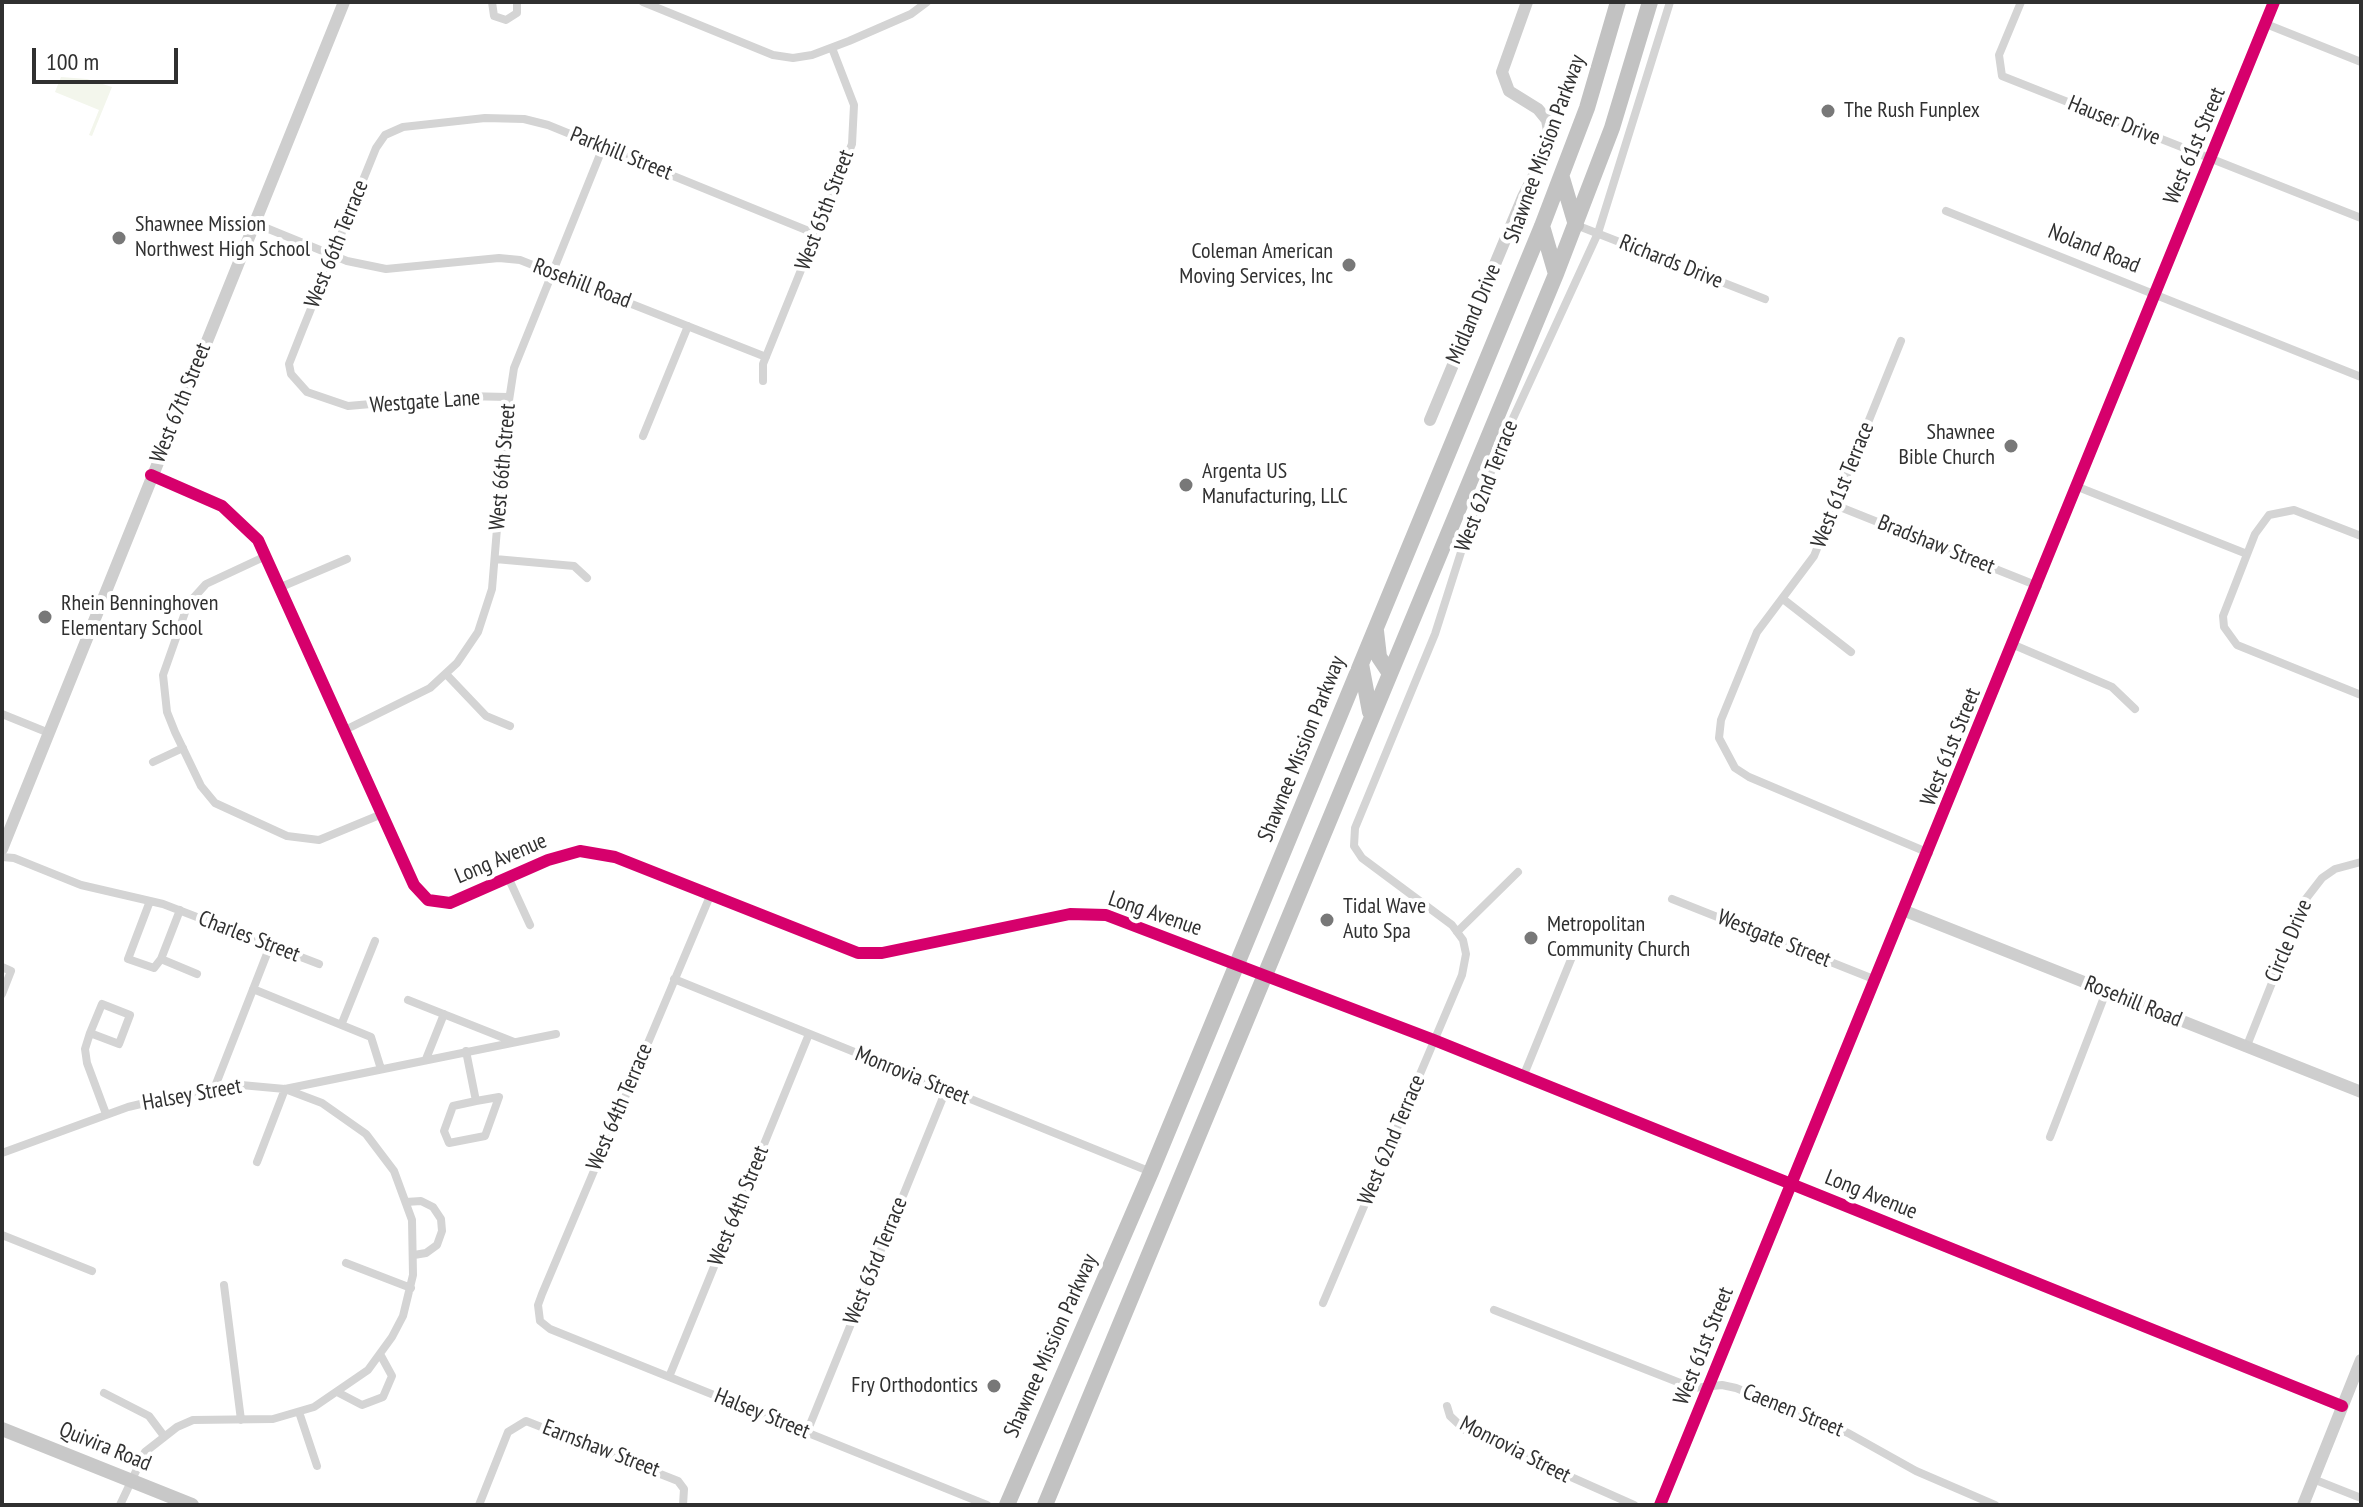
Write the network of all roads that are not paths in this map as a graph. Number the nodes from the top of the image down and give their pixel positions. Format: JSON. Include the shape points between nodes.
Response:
{"nodes":[{"id":1,"x":344,"y":2,"type":"edge"},
{"id":2,"x":492,"y":2,"type":"edge"},
{"id":3,"x":517,"y":2,"type":"edge"},
{"id":4,"x":643,"y":2,"type":"edge"},
{"id":5,"x":927,"y":2,"type":"edge"},
{"id":6,"x":1527,"y":2,"type":"edge"},
{"id":7,"x":1618,"y":2,"type":"edge"},
{"id":8,"x":1650,"y":2,"type":"edge"},
{"id":9,"x":1670,"y":2,"type":"edge"},
{"id":10,"x":2021,"y":2,"type":"edge"},
{"id":11,"x":2274,"y":2,"type":"edge"},
{"id":12,"x":655,"y":4,"type":"edge"},
{"id":13,"x":2266,"y":24,"type":"junction"},
{"id":14,"x":832,"y":48,"type":"junction"},
{"id":15,"x":2361,"y":62,"type":"edge"},
{"id":16,"x":417,"y":126,"type":"joint"},
{"id":17,"x":603,"y":147,"type":"junction"},
{"id":18,"x":2211,"y":159,"type":"junction"},
{"id":19,"x":1562,"y":178,"type":"junction"},
{"id":20,"x":1946,"y":211,"type":"dead end"},
{"id":21,"x":2361,"y":218,"type":"edge"},
{"id":22,"x":254,"y":223,"type":"junction"},
{"id":23,"x":1576,"y":225,"type":"junction"},
{"id":24,"x":1542,"y":226,"type":"junction"},
{"id":25,"x":1598,"y":233,"type":"junction"},
{"id":26,"x":816,"y":234,"type":"junction"},
{"id":27,"x":333,"y":254,"type":"junction"},
{"id":28,"x":553,"y":271,"type":"junction"},
{"id":29,"x":1556,"y":274,"type":"junction"},
{"id":30,"x":2155,"y":295,"type":"junction"},
{"id":31,"x":1765,"y":299,"type":"dead end"},
{"id":32,"x":688,"y":326,"type":"junction"},
{"id":33,"x":1901,"y":341,"type":"dead end"},
{"id":34,"x":766,"y":357,"type":"junction"},
{"id":35,"x":2361,"y":377,"type":"edge"},
{"id":36,"x":763,"y":381,"type":"dead end"},
{"id":37,"x":297,"y":385,"type":"joint"},
{"id":38,"x":508,"y":397,"type":"junction"},
{"id":39,"x":1430,"y":420,"type":"dead end"},
{"id":40,"x":643,"y":436,"type":"dead end"},
{"id":41,"x":151,"y":475,"type":"junction"},
{"id":42,"x":2078,"y":487,"type":"junction"},
{"id":43,"x":1835,"y":505,"type":"junction"},
{"id":44,"x":2361,"y":536,"type":"edge"},
{"id":45,"x":2247,"y":554,"type":"junction"},
{"id":46,"x":266,"y":556,"type":"junction"},
{"id":47,"x":347,"y":559,"type":"dead end"},
{"id":48,"x":495,"y":559,"type":"junction"},
{"id":49,"x":587,"y":578,"type":"dead end"},
{"id":50,"x":2038,"y":586,"type":"junction"},
{"id":51,"x":281,"y":587,"type":"junction"},
{"id":52,"x":1783,"y":599,"type":"junction"},
{"id":53,"x":1376,"y":629,"type":"junction"},
{"id":54,"x":2014,"y":645,"type":"junction"},
{"id":55,"x":1851,"y":652,"type":"dead end"},
{"id":56,"x":1361,"y":664,"type":"junction"},
{"id":57,"x":1389,"y":672,"type":"junction"},
{"id":58,"x":446,"y":674,"type":"junction"},
{"id":59,"x":2361,"y":695,"type":"edge"},
{"id":60,"x":2135,"y":709,"type":"dead end"},
{"id":61,"x":2,"y":714,"type":"edge"},
{"id":62,"x":1371,"y":717,"type":"junction"},
{"id":63,"x":510,"y":726,"type":"dead end"},
{"id":64,"x":345,"y":730,"type":"junction"},
{"id":65,"x":49,"y":733,"type":"junction"},
{"id":66,"x":183,"y":748,"type":"junction"},
{"id":67,"x":153,"y":762,"type":"dead end"},
{"id":68,"x":382,"y":814,"type":"junction"},
{"id":69,"x":2,"y":849,"type":"edge"},
{"id":70,"x":1929,"y":853,"type":"junction"},
{"id":71,"x":2,"y":857,"type":"edge"},
{"id":72,"x":2361,"y":862,"type":"edge"},
{"id":73,"x":1518,"y":872,"type":"dead end"},
{"id":74,"x":508,"y":877,"type":"junction"},
{"id":75,"x":710,"y":896,"type":"junction"},
{"id":76,"x":1672,"y":899,"type":"dead end"},
{"id":77,"x":150,"y":901,"type":"junction"},
{"id":78,"x":180,"y":910,"type":"junction"},
{"id":79,"x":1905,"y":911,"type":"junction"},
{"id":80,"x":530,"y":925,"type":"dead end"},
{"id":81,"x":1457,"y":932,"type":"junction"},
{"id":82,"x":375,"y":941,"type":"dead end"},
{"id":83,"x":270,"y":946,"type":"junction"},
{"id":84,"x":1574,"y":952,"type":"dead end"},
{"id":85,"x":161,"y":959,"type":"junction"},
{"id":86,"x":319,"y":964,"type":"dead end"},
{"id":87,"x":1236,"y":964,"type":"junction"},
{"id":88,"x":2,"y":967,"type":"edge"},
{"id":89,"x":197,"y":974,"type":"dead end"},
{"id":90,"x":1265,"y":976,"type":"junction"},
{"id":91,"x":674,"y":979,"type":"junction"},
{"id":92,"x":1876,"y":980,"type":"junction"},
{"id":93,"x":253,"y":989,"type":"junction"},
{"id":94,"x":2106,"y":992,"type":"junction"},
{"id":95,"x":2,"y":994,"type":"edge"},
{"id":96,"x":408,"y":1000,"type":"dead end"},
{"id":97,"x":444,"y":1014,"type":"junction"},
{"id":98,"x":342,"y":1023,"type":"junction"},
{"id":99,"x":90,"y":1033,"type":"junction"},
{"id":100,"x":556,"y":1034,"type":"dead end"},
{"id":101,"x":809,"y":1034,"type":"junction"},
{"id":102,"x":1434,"y":1040,"type":"junction"},
{"id":103,"x":514,"y":1042,"type":"junction"},
{"id":104,"x":2246,"y":1048,"type":"junction"},
{"id":105,"x":466,"y":1051,"type":"junction"},
{"id":106,"x":426,"y":1059,"type":"junction"},
{"id":107,"x":381,"y":1069,"type":"junction"},
{"id":108,"x":1523,"y":1077,"type":"junction"},
{"id":109,"x":214,"y":1089,"type":"junction"},
{"id":110,"x":285,"y":1089,"type":"junction"},
{"id":111,"x":946,"y":1090,"type":"junction"},
{"id":112,"x":2361,"y":1092,"type":"edge"},
{"id":113,"x":476,"y":1101,"type":"junction"},
{"id":114,"x":106,"y":1114,"type":"junction"},
{"id":115,"x":2050,"y":1137,"type":"dead end"},
{"id":116,"x":2,"y":1153,"type":"edge"},
{"id":117,"x":257,"y":1162,"type":"dead end"},
{"id":118,"x":1151,"y":1172,"type":"junction"},
{"id":119,"x":1792,"y":1184,"type":"junction"},
{"id":120,"x":406,"y":1202,"type":"junction"},
{"id":121,"x":2,"y":1235,"type":"edge"},
{"id":122,"x":414,"y":1255,"type":"junction"},
{"id":123,"x":346,"y":1263,"type":"dead end"},
{"id":124,"x":92,"y":1271,"type":"dead end"},
{"id":125,"x":224,"y":1285,"type":"dead end"},
{"id":126,"x":411,"y":1288,"type":"junction"},
{"id":127,"x":1323,"y":1303,"type":"dead end"},
{"id":128,"x":1494,"y":1310,"type":"dead end"},
{"id":129,"x":540,"y":1321,"type":"joint"},
{"id":130,"x":380,"y":1354,"type":"junction"},
{"id":131,"x":2361,"y":1360,"type":"edge"},
{"id":132,"x":669,"y":1377,"type":"junction"},
{"id":133,"x":1709,"y":1386,"type":"junction"},
{"id":134,"x":104,"y":1393,"type":"dead end"},
{"id":135,"x":339,"y":1393,"type":"junction"},
{"id":136,"x":1447,"y":1406,"type":"dead end"},
{"id":137,"x":2342,"y":1406,"type":"junction"},
{"id":138,"x":299,"y":1412,"type":"junction"},
{"id":139,"x":241,"y":1420,"type":"junction"},
{"id":140,"x":2,"y":1429,"type":"edge"},
{"id":141,"x":807,"y":1432,"type":"junction"},
{"id":142,"x":164,"y":1436,"type":"junction"},
{"id":143,"x":317,"y":1466,"type":"dead end"},
{"id":144,"x":2313,"y":1479,"type":"junction"},
{"id":145,"x":131,"y":1481,"type":"junction"},
{"id":146,"x":2361,"y":1498,"type":"edge"},
{"id":147,"x":120,"y":1505,"type":"edge"},
{"id":148,"x":192,"y":1505,"type":"edge"},
{"id":149,"x":479,"y":1505,"type":"edge"},
{"id":150,"x":683,"y":1505,"type":"edge"},
{"id":151,"x":987,"y":1505,"type":"edge"},
{"id":152,"x":1007,"y":1505,"type":"edge"},
{"id":153,"x":1045,"y":1505,"type":"edge"},
{"id":154,"x":1634,"y":1505,"type":"edge"},
{"id":155,"x":1660,"y":1505,"type":"edge"},
{"id":156,"x":1995,"y":1505,"type":"edge"},
{"id":157,"x":2303,"y":1505,"type":"edge"}],
"edges":[{"from":1,"to":22,"type":"street","name":"West 67th Street"},
{"from":2,"to":3,"type":"street","via":[[494,16],[506,20],[517,13]]},
{"from":4,"to":12,"type":"street"},
{"from":5,"to":14,"type":"street"},
{"from":6,"to":39,"type":"street","name":"Midland Drive","via":[[1502,72],[1509,91],[1547,120],[1551,142]]},
{"from":7,"to":19,"type":"highway","name":"Shawnee Mission Parkway"},
{"from":8,"to":23,"type":"highway"},
{"from":9,"to":25,"type":"street","name":"West 62nd Terrace"},
{"from":10,"to":18,"type":"street","name":"Hauser Drive","via":[[1999,55],[2002,76]]},
{"from":11,"to":13,"type":"street","name":"West 61st Street"},
{"from":12,"to":14,"type":"street","via":[[773,55],[793,58]]},
{"from":13,"to":15,"type":"street"},
{"from":13,"to":18,"type":"street","name":"West 61st Street"},
{"from":14,"to":26,"type":"street","name":"West 65th Street","via":[[855,121],[852,144]]},
{"from":16,"to":17,"type":"street","name":"Parkhill Street","via":[[524,119]]},
{"from":16,"to":27,"type":"street","name":"West 66th Terrace","via":[[385,135],[377,146]]},
{"from":17,"to":26,"type":"street","name":"Parkhill Street"},
{"from":17,"to":28,"type":"street","name":"West 66th Street"},
{"from":18,"to":21,"type":"street","name":"Hauser Drive"},
{"from":18,"to":30,"type":"street","name":"West 61st Street"},
{"from":19,"to":23,"type":"highway"},
{"from":19,"to":24,"type":"highway","name":"Shawnee Mission Parkway"},
{"from":20,"to":30,"type":"street","name":"Noland Road"},
{"from":22,"to":27,"type":"street","name":"Rosehill Road"},
{"from":22,"to":41,"type":"street","name":"West 67th Street"},
{"from":23,"to":25,"type":"street","name":"Richards Drive"},
{"from":23,"to":29,"type":"highway"},
{"from":24,"to":29,"type":"highway"},
{"from":24,"to":53,"type":"highway","name":"Shawnee Mission Parkway"},
{"from":25,"to":31,"type":"street","name":"Richards Drive"},
{"from":25,"to":81,"type":"street","name":"West 62nd Terrace","via":[[1508,430],[1430,646],[1355,828],[1354,846],[1362,858]]},
{"from":26,"to":34,"type":"street","name":"West 65th Street"},
{"from":27,"to":28,"type":"street","name":"Rosehill Road","via":[[386,269],[499,258]]},
{"from":27,"to":37,"type":"street","name":"West 66th Terrace","via":[[289,364]]},
{"from":28,"to":32,"type":"street","name":"Rosehill Road"},
{"from":28,"to":38,"type":"street","name":"West 66th Street","via":[[514,368]]},
{"from":29,"to":57,"type":"highway"},
{"from":30,"to":35,"type":"street","name":"Noland Road"},
{"from":30,"to":42,"type":"street","name":"West 61st Street"},
{"from":32,"to":34,"type":"street","name":"Rosehill Road"},
{"from":32,"to":40,"type":"street"},
{"from":33,"to":43,"type":"street","name":"West 61st Terrace"},
{"from":34,"to":36,"type":"street","name":"West 65th Street"},
{"from":37,"to":38,"type":"street","name":"Westgate Lane","via":[[331,401],[365,407],[463,396]]},
{"from":38,"to":48,"type":"street","name":"West 66th Street"},
{"from":41,"to":46,"type":"street","name":"Long Avenue","via":[[222,506],[251,530]]},
{"from":41,"to":65,"type":"street","name":"West 67th Street"},
{"from":42,"to":45,"type":"street"},
{"from":42,"to":50,"type":"street","name":"West 61st Street"},
{"from":43,"to":50,"type":"street","name":"Bradshaw Street"},
{"from":43,"to":52,"type":"street","name":"West 61st Terrace","via":[[1814,556]]},
{"from":44,"to":45,"type":"street","via":[[2294,510],[2280,510],[2261,522]]},
{"from":45,"to":59,"type":"street","via":[[2223,616],[2229,637],[2246,649]]},
{"from":46,"to":51,"type":"street","name":"Long Avenue"},
{"from":46,"to":66,"type":"street","via":[[206,584],[188,604],[163,675],[167,712]]},
{"from":47,"to":51,"type":"street"},
{"from":48,"to":49,"type":"street","via":[[574,566]]},
{"from":48,"to":58,"type":"street","name":"West 66th Street","via":[[478,632]]},
{"from":50,"to":54,"type":"street","name":"West 61st Street"},
{"from":51,"to":64,"type":"street","name":"Long Avenue"},
{"from":52,"to":55,"type":"street"},
{"from":52,"to":70,"type":"street","name":"West 61st Terrace","via":[[1757,632],[1721,720],[1724,751],[1749,777]]},
{"from":53,"to":56,"type":"highway","name":"Shawnee Mission Parkway"},
{"from":53,"to":57,"type":"highway","via":[[1379,657]]},
{"from":54,"to":60,"type":"street","via":[[2112,687]]},
{"from":54,"to":70,"type":"street","name":"West 61st Street"},
{"from":56,"to":62,"type":"highway"},
{"from":56,"to":87,"type":"highway","name":"Shawnee Mission Parkway"},
{"from":57,"to":62,"type":"highway"},
{"from":58,"to":63,"type":"street","via":[[486,716]]},
{"from":58,"to":64,"type":"street","name":"West 66th Street","via":[[421,694]]},
{"from":61,"to":65,"type":"street"},
{"from":62,"to":90,"type":"highway"},
{"from":64,"to":68,"type":"street","name":"Long Avenue"},
{"from":65,"to":69,"type":"street","name":"West 67th Street"},
{"from":66,"to":67,"type":"street"},
{"from":66,"to":68,"type":"street","via":[[215,803],[297,840],[319,840]]},
{"from":68,"to":74,"type":"street","name":"Long Avenue","via":[[414,885],[428,900],[450,903]]},
{"from":70,"to":79,"type":"street","name":"West 61st Street"},
{"from":71,"to":77,"type":"street","name":"Charles Street","via":[[81,885]]},
{"from":72,"to":104,"type":"street","name":"Circle Drive","via":[[2329,874],[2305,900]]},
{"from":73,"to":81,"type":"street"},
{"from":74,"to":75,"type":"street","name":"Long Avenue","via":[[580,851],[615,857]]},
{"from":74,"to":80,"type":"street"},
{"from":75,"to":87,"type":"street","name":"Long Avenue","via":[[858,953],[882,953],[1089,913],[1121,919]]},
{"from":75,"to":91,"type":"street","name":"West 64th Terrace"},
{"from":76,"to":92,"type":"street","name":"Westgate Street"},
{"from":77,"to":78,"type":"street","name":"Charles Street"},
{"from":77,"to":85,"type":"street","via":[[128,959],[154,968]]},
{"from":78,"to":83,"type":"street","name":"Charles Street"},
{"from":78,"to":85,"type":"street","name":"Charles Street"},
{"from":79,"to":92,"type":"street","name":"West 61st Street"},
{"from":79,"to":94,"type":"street","name":"Rosehill Road"},
{"from":81,"to":102,"type":"street","name":"West 62nd Terrace","via":[[1465,965]]},
{"from":82,"to":98,"type":"street"},
{"from":83,"to":86,"type":"street","name":"Charles Street"},
{"from":83,"to":93,"type":"street"},
{"from":84,"to":108,"type":"street"},
{"from":85,"to":89,"type":"street"},
{"from":87,"to":90,"type":"street","name":"Long Avenue"},
{"from":87,"to":118,"type":"highway","name":"Shawnee Mission Parkway"},
{"from":88,"to":95,"type":"street","via":[[11,971]]},
{"from":90,"to":102,"type":"street","name":"Long Avenue"},
{"from":90,"to":153,"type":"highway"},
{"from":91,"to":101,"type":"street","name":"Monrovia Street"},
{"from":91,"to":129,"type":"street","name":"West 64th Terrace","via":[[542,1294]]},
{"from":92,"to":119,"type":"street","name":"West 61st Street"},
{"from":93,"to":98,"type":"street"},
{"from":93,"to":109,"type":"street"},
{"from":94,"to":104,"type":"street","name":"Rosehill Road"},
{"from":94,"to":115,"type":"street"},
{"from":96,"to":97,"type":"street"},
{"from":97,"to":103,"type":"street"},
{"from":97,"to":106,"type":"street"},
{"from":98,"to":107,"type":"street","via":[[371,1037]]},
{"from":99,"to":99,"type":"street","via":[[119,1044],[130,1015],[102,1004]]},
{"from":99,"to":114,"type":"street","via":[[85,1056]]},
{"from":100,"to":103,"type":"street","name":"Halsey Street"},
{"from":101,"to":111,"type":"street","name":"Monrovia Street"},
{"from":101,"to":132,"type":"street","name":"West 64th Street"},
{"from":102,"to":108,"type":"street","name":"Long Avenue"},
{"from":102,"to":127,"type":"street","name":"West 62nd Terrace"},
{"from":103,"to":105,"type":"street","name":"Halsey Street"},
{"from":104,"to":112,"type":"street","name":"Rosehill Road"},
{"from":105,"to":106,"type":"street","name":"Halsey Street"},
{"from":105,"to":113,"type":"street"},
{"from":106,"to":107,"type":"street","name":"Halsey Street"},
{"from":107,"to":110,"type":"street","name":"Halsey Street"},
{"from":108,"to":119,"type":"street","name":"Long Avenue"},
{"from":109,"to":110,"type":"street","name":"Halsey Street"},
{"from":109,"to":114,"type":"street","name":"Halsey Street"},
{"from":110,"to":117,"type":"street"},
{"from":110,"to":120,"type":"street","via":[[322,1103],[366,1134],[394,1171]]},
{"from":111,"to":118,"type":"street","name":"Monrovia Street"},
{"from":111,"to":141,"type":"street","name":"West 63rd Terrace"},
{"from":113,"to":113,"type":"street","via":[[453,1106],[444,1131],[449,1143],[485,1136],[499,1097]]},
{"from":114,"to":116,"type":"street","name":"Halsey Street"},
{"from":118,"to":152,"type":"highway","name":"Shawnee Mission Parkway"},
{"from":119,"to":133,"type":"street","name":"West 61st Street"},
{"from":119,"to":137,"type":"street","name":"Long Avenue"},
{"from":120,"to":122,"type":"street"},
{"from":120,"to":122,"type":"street","via":[[421,1201],[441,1219],[437,1245]]},
{"from":121,"to":124,"type":"street"},
{"from":122,"to":126,"type":"street"},
{"from":123,"to":126,"type":"street"},
{"from":125,"to":139,"type":"street"},
{"from":126,"to":130,"type":"street","via":[[403,1316]]},
{"from":128,"to":133,"type":"street","name":"Caenen Street","via":[[1693,1388]]},
{"from":129,"to":132,"type":"street","name":"Halsey Street"},
{"from":130,"to":135,"type":"street"},
{"from":130,"to":135,"type":"street","via":[[392,1376],[383,1397],[362,1405]]},
{"from":131,"to":137,"type":"street"},
{"from":132,"to":141,"type":"street","name":"Halsey Street"},
{"from":133,"to":155,"type":"street","name":"West 61st Street"},
{"from":133,"to":156,"type":"street","name":"Caenen Street","via":[[1736,1388],[1848,1433],[1916,1471]]},
{"from":134,"to":142,"type":"street","via":[[149,1416]]},
{"from":135,"to":138,"type":"street"},
{"from":136,"to":154,"type":"street","name":"Monrovia Street","via":[[1465,1430]]},
{"from":137,"to":144,"type":"street"},
{"from":138,"to":139,"type":"street"},
{"from":138,"to":143,"type":"street"},
{"from":139,"to":142,"type":"street","via":[[193,1420]]},
{"from":140,"to":145,"type":"main road","name":"Quivira Road"},
{"from":141,"to":151,"type":"street","name":"Halsey Street"},
{"from":142,"to":145,"type":"street","via":[[145,1452]]},
{"from":144,"to":146,"type":"street"},
{"from":144,"to":157,"type":"street"},
{"from":145,"to":147,"type":"street"},
{"from":145,"to":148,"type":"main road","name":"Quivira Road"},
{"from":149,"to":150,"type":"street","name":"Earnshaw Street","via":[[508,1432],[526,1421],[663,1473],[684,1489]]}]}
